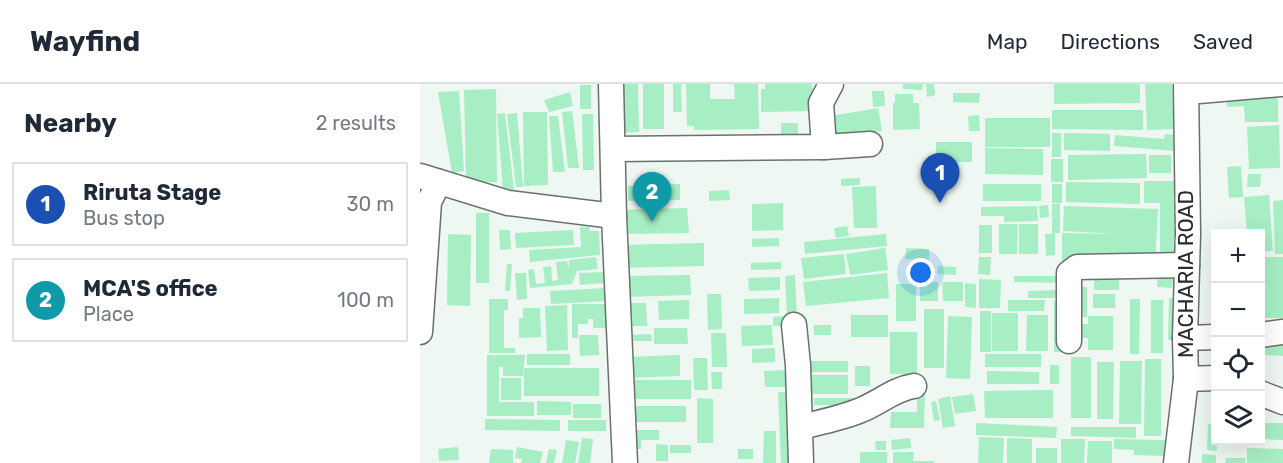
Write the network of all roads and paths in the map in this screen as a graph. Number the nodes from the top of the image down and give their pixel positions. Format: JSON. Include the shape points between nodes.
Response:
{"nodes":[{"id":1,"x":611,"y":84,"type":"edge"},
{"id":2,"x":831,"y":84,"type":"edge"},
{"id":3,"x":1280,"y":84,"type":"edge"},
{"id":4,"x":1187,"y":88,"type":"edge"},
{"id":5,"x":870,"y":144,"type":"dead end"},
{"id":6,"x":824,"y":147,"type":"junction"},
{"id":7,"x":613,"y":149,"type":"junction"},
{"id":8,"x":429,"y":179,"type":"edge"},
{"id":9,"x":614,"y":216,"type":"junction"},
{"id":10,"x":1187,"y":265,"type":"junction"},
{"id":11,"x":795,"y":325,"type":"dead end"},
{"id":12,"x":420,"y":332,"type":"edge"},
{"id":13,"x":1283,"y":332,"type":"edge"},
{"id":14,"x":1265,"y":334,"type":"edge"},
{"id":15,"x":1211,"y":337,"type":"edge"},
{"id":16,"x":1185,"y":338,"type":"junction"},
{"id":17,"x":1069,"y":341,"type":"dead end"},
{"id":18,"x":1211,"y":378,"type":"edge"},
{"id":19,"x":1186,"y":379,"type":"junction"},
{"id":20,"x":914,"y":386,"type":"dead end"},
{"id":21,"x":1265,"y":395,"type":"edge"},
{"id":22,"x":1283,"y":402,"type":"edge"},
{"id":23,"x":801,"y":427,"type":"junction"},
{"id":24,"x":625,"y":463,"type":"edge"},
{"id":25,"x":801,"y":463,"type":"edge"},
{"id":26,"x":1176,"y":463,"type":"edge"}],
"edges":[{"from":1,"to":7,"type":"street"},
{"from":2,"to":6,"type":"street","via":[[821,103]]},
{"from":3,"to":4,"type":"street"},
{"from":4,"to":10,"type":"street","name":"MACHARIA ROAD"},
{"from":5,"to":6,"type":"street"},
{"from":6,"to":7,"type":"street"},
{"from":7,"to":9,"type":"street"},
{"from":8,"to":9,"type":"street","via":[[508,203]]},
{"from":8,"to":12,"type":"street"},
{"from":9,"to":24,"type":"street"},
{"from":10,"to":16,"type":"street","name":"MACHARIA ROAD"},
{"from":10,"to":17,"type":"street","via":[[1072,269]]},
{"from":11,"to":23,"type":"street"},
{"from":13,"to":14,"type":"street"},
{"from":15,"to":16,"type":"street"},
{"from":16,"to":19,"type":"street","name":"MACHARIA ROAD"},
{"from":18,"to":19,"type":"street"},
{"from":19,"to":26,"type":"street","name":"MACHARIA ROAD"},
{"from":20,"to":23,"type":"street","via":[[896,391],[862,410]]},
{"from":21,"to":22,"type":"street"},
{"from":23,"to":25,"type":"street"}]}
